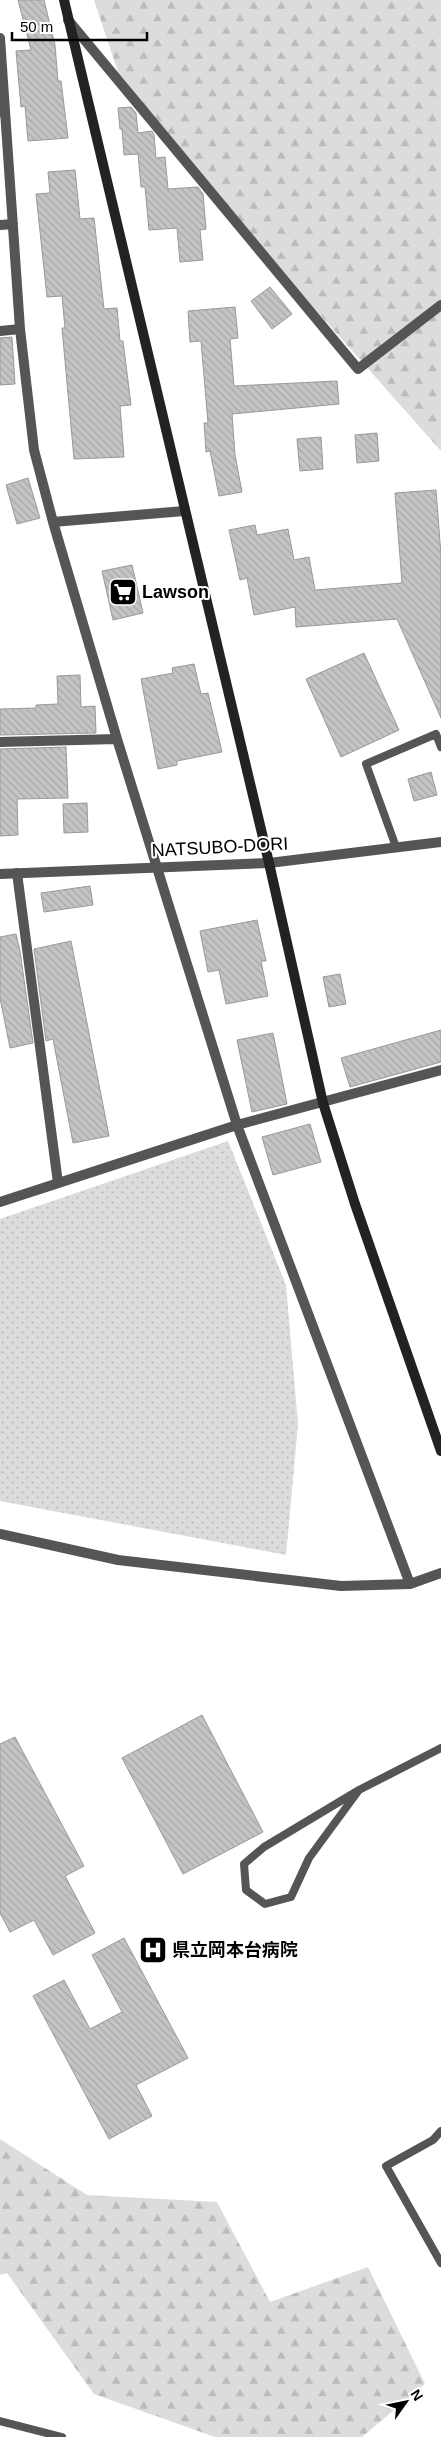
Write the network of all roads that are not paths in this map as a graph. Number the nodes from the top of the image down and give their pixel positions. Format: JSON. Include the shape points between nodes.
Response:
{"nodes":[{"id":1,"x":64,"y":0,"type":"edge"},
{"id":2,"x":68,"y":20,"type":"junction"},
{"id":3,"x":0,"y":38,"type":"edge"},
{"id":4,"x":3,"y":112,"type":"edge"},
{"id":5,"x":13,"y":224,"type":"junction"},
{"id":6,"x":0,"y":226,"type":"edge"},
{"id":7,"x":441,"y":305,"type":"edge"},
{"id":8,"x":20,"y":329,"type":"junction"},
{"id":9,"x":0,"y":331,"type":"edge"},
{"id":10,"x":184,"y":511,"type":"junction"},
{"id":11,"x":53,"y":522,"type":"junction"},
{"id":12,"x":117,"y":739,"type":"junction"},
{"id":13,"x":0,"y":742,"type":"edge"},
{"id":14,"x":441,"y":747,"type":"edge"},
{"id":15,"x":441,"y":842,"type":"edge"},
{"id":16,"x":396,"y":848,"type":"junction"},
{"id":17,"x":269,"y":863,"type":"junction"},
{"id":18,"x":158,"y":867,"type":"junction"},
{"id":19,"x":17,"y":873,"type":"junction"},
{"id":20,"x":0,"y":874,"type":"edge"},
{"id":21,"x":441,"y":1070,"type":"edge"},
{"id":22,"x":323,"y":1103,"type":"junction"},
{"id":23,"x":238,"y":1124,"type":"junction"},
{"id":24,"x":58,"y":1183,"type":"junction"},
{"id":25,"x":0,"y":1202,"type":"edge"},
{"id":26,"x":441,"y":1451,"type":"edge"},
{"id":27,"x":0,"y":1534,"type":"edge"},
{"id":28,"x":441,"y":1573,"type":"edge"},
{"id":29,"x":410,"y":1584,"type":"junction"},
{"id":30,"x":441,"y":1748,"type":"edge"},
{"id":31,"x":359,"y":1790,"type":"junction"},
{"id":32,"x":441,"y":2131,"type":"edge"},
{"id":33,"x":441,"y":2264,"type":"edge"},
{"id":34,"x":0,"y":2420,"type":"edge"},
{"id":35,"x":62,"y":2437,"type":"edge"}],
"edges":[{"from":1,"to":2,"type":"main road"},
{"from":2,"to":7,"type":"street","via":[[358,369]]},
{"from":2,"to":10,"type":"main road"},
{"from":3,"to":4,"type":"street"},
{"from":4,"to":5,"type":"street"},
{"from":5,"to":6,"type":"street"},
{"from":5,"to":8,"type":"street"},
{"from":8,"to":9,"type":"street"},
{"from":8,"to":11,"type":"street","via":[[34,450]]},
{"from":10,"to":11,"type":"street"},
{"from":10,"to":17,"type":"main road"},
{"from":11,"to":12,"type":"street"},
{"from":12,"to":13,"type":"street"},
{"from":12,"to":18,"type":"street"},
{"from":14,"to":16,"type":"lane","via":[[436,734],[366,764]]},
{"from":15,"to":16,"type":"street","name":"NATSUBO-DORI"},
{"from":16,"to":17,"type":"street","name":"NATSUBO-DORI"},
{"from":17,"to":18,"type":"street","name":"NATSUBO-DORI"},
{"from":17,"to":22,"type":"main road"},
{"from":18,"to":19,"type":"street","name":"NATSUBO-DORI"},
{"from":18,"to":23,"type":"street"},
{"from":19,"to":20,"type":"street","name":"NATSUBO-DORI"},
{"from":19,"to":24,"type":"street"},
{"from":21,"to":22,"type":"street"},
{"from":22,"to":23,"type":"street"},
{"from":22,"to":26,"type":"main road","via":[[354,1204]]},
{"from":23,"to":24,"type":"street"},
{"from":23,"to":29,"type":"street"},
{"from":24,"to":25,"type":"street"},
{"from":27,"to":29,"type":"street","via":[[118,1560],[204,1571],[341,1586]]},
{"from":28,"to":29,"type":"street"},
{"from":30,"to":31,"type":"lane"},
{"from":31,"to":31,"type":"lane","via":[[309,1858],[291,1897],[265,1904],[246,1890],[244,1864],[264,1847]]},
{"from":32,"to":33,"type":"lane","via":[[433,2140],[386,2166]]},
{"from":34,"to":35,"type":"lane"}]}
